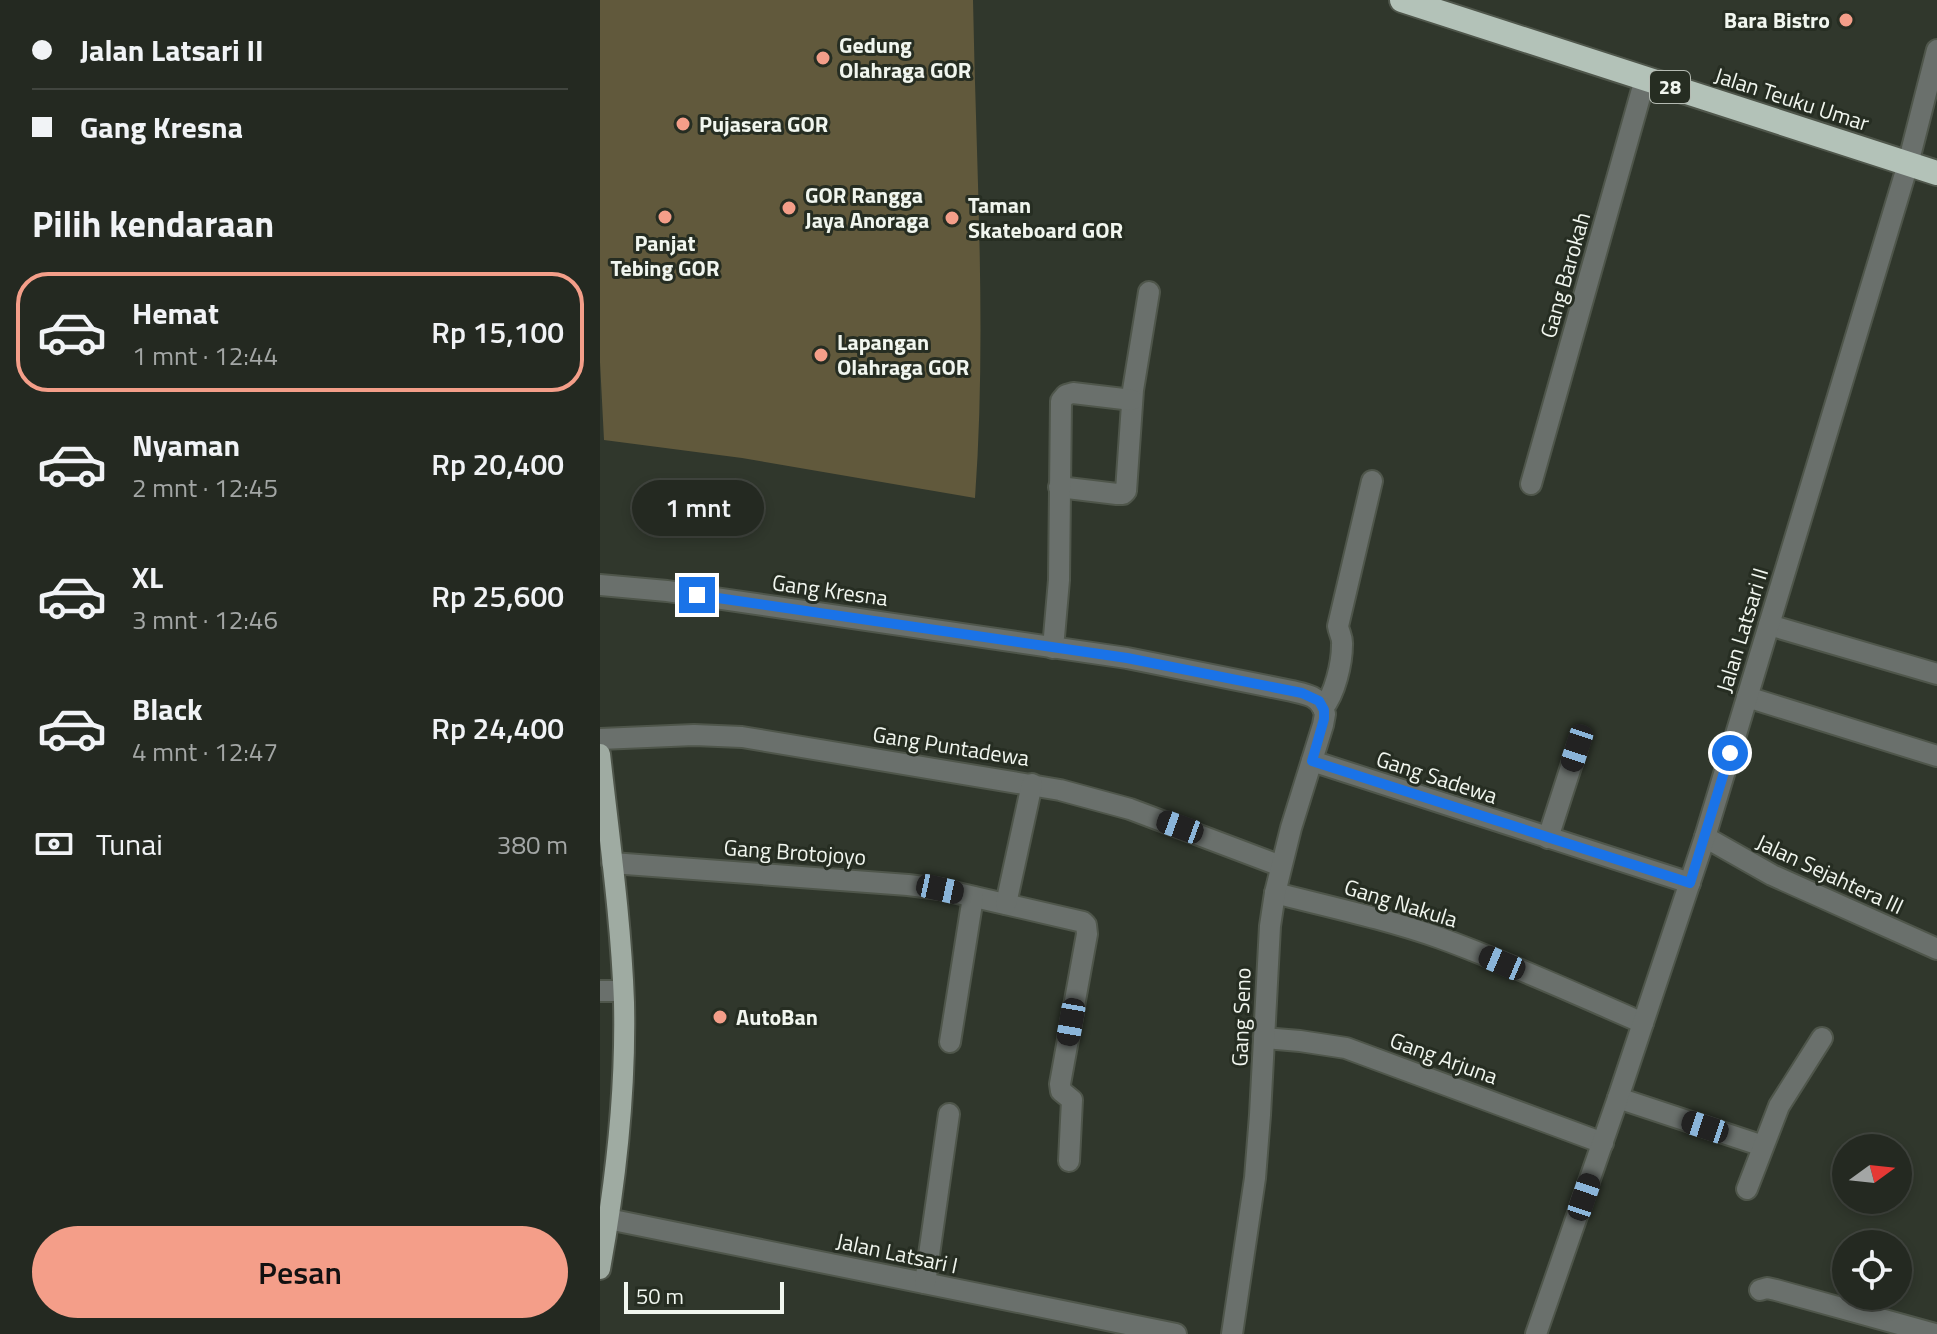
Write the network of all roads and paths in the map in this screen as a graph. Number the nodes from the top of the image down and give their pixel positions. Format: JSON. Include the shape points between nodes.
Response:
{"nodes":[{"id":1,"x":1402,"y":0,"type":"edge"},
{"id":2,"x":1937,"y":50,"type":"edge"},
{"id":3,"x":1645,"y":79,"type":"junction"},
{"id":4,"x":1908,"y":164,"type":"junction"},
{"id":5,"x":1937,"y":173,"type":"edge"},
{"id":6,"x":1149,"y":292,"type":"dead end"},
{"id":7,"x":1132,"y":400,"type":"junction"},
{"id":8,"x":1372,"y":481,"type":"dead end"},
{"id":9,"x":1531,"y":484,"type":"dead end"},
{"id":10,"x":1059,"y":487,"type":"junction"},
{"id":11,"x":600,"y":585,"type":"edge"},
{"id":12,"x":1769,"y":625,"type":"junction"},
{"id":13,"x":1053,"y":648,"type":"junction"},
{"id":14,"x":1937,"y":674,"type":"edge"},
{"id":15,"x":1747,"y":697,"type":"junction"},
{"id":16,"x":1323,"y":708,"type":"junction"},
{"id":17,"x":600,"y":739,"type":"edge"},
{"id":18,"x":1577,"y":748,"type":"dead end"},
{"id":19,"x":600,"y":754,"type":"edge"},
{"id":20,"x":1937,"y":756,"type":"edge"},
{"id":21,"x":1312,"y":761,"type":"junction"},
{"id":22,"x":1032,"y":784,"type":"junction"},
{"id":23,"x":1705,"y":837,"type":"junction"},
{"id":24,"x":1548,"y":838,"type":"junction"},
{"id":25,"x":612,"y":863,"type":"junction"},
{"id":26,"x":1281,"y":866,"type":"junction"},
{"id":27,"x":1690,"y":883,"type":"junction"},
{"id":28,"x":1275,"y":893,"type":"junction"},
{"id":29,"x":973,"y":897,"type":"junction"},
{"id":30,"x":1006,"y":904,"type":"junction"},
{"id":31,"x":1937,"y":949,"type":"edge"},
{"id":32,"x":600,"y":991,"type":"edge"},
{"id":33,"x":623,"y":991,"type":"junction"},
{"id":34,"x":1643,"y":1023,"type":"junction"},
{"id":35,"x":1264,"y":1038,"type":"junction"},
{"id":36,"x":1822,"y":1038,"type":"dead end"},
{"id":37,"x":950,"y":1042,"type":"dead end"},
{"id":38,"x":1618,"y":1098,"type":"junction"},
{"id":39,"x":949,"y":1114,"type":"dead end"},
{"id":40,"x":1603,"y":1143,"type":"junction"},
{"id":41,"x":1763,"y":1146,"type":"junction"},
{"id":42,"x":1069,"y":1161,"type":"dead end"},
{"id":43,"x":1747,"y":1189,"type":"dead end"},
{"id":44,"x":608,"y":1219,"type":"junction"},
{"id":45,"x":602,"y":1241,"type":"edge"},
{"id":46,"x":600,"y":1269,"type":"edge"},
{"id":47,"x":925,"y":1283,"type":"junction"},
{"id":48,"x":1760,"y":1290,"type":"dead end"},
{"id":49,"x":1176,"y":1334,"type":"edge"},
{"id":50,"x":1232,"y":1334,"type":"edge"},
{"id":51,"x":1536,"y":1334,"type":"edge"},
{"id":52,"x":1935,"y":1334,"type":"edge"}],
"edges":[{"from":1,"to":3,"type":"highway","name":"Jalan Teuku Umar","number":"28"},
{"from":2,"to":4,"type":"street","name":"Jalan Latsari II"},
{"from":3,"to":4,"type":"highway","name":"Jalan Teuku Umar","number":"28"},
{"from":3,"to":9,"type":"street","name":"Gang Barokah"},
{"from":4,"to":5,"type":"highway","name":"Jalan Teuku Umar","number":"28"},
{"from":4,"to":12,"type":"street","name":"Jalan Latsari II"},
{"from":6,"to":7,"type":"street"},
{"from":7,"to":10,"type":"street","via":[[1125,492]]},
{"from":7,"to":10,"type":"street","via":[[1073,393],[1063,397]]},
{"from":8,"to":16,"type":"street","name":"Gang Seno","via":[[1338,626],[1343,644],[1333,690]]},
{"from":10,"to":13,"type":"street"},
{"from":11,"to":13,"type":"street","name":"Gang Kresna"},
{"from":12,"to":14,"type":"street"},
{"from":12,"to":15,"type":"street","name":"Jalan Latsari II"},
{"from":13,"to":16,"type":"street","name":"Gang Kresna","via":[[1292,691],[1314,697]]},
{"from":15,"to":20,"type":"street"},
{"from":15,"to":23,"type":"street","name":"Jalan Latsari II"},
{"from":16,"to":21,"type":"street","name":"Gang Seno"},
{"from":17,"to":22,"type":"street","name":"Gang Puntadewa","via":[[742,737]]},
{"from":18,"to":24,"type":"street"},
{"from":19,"to":25,"type":"main road"},
{"from":21,"to":24,"type":"street","name":"Gang Sadewa"},
{"from":21,"to":26,"type":"street","name":"Gang Seno"},
{"from":22,"to":26,"type":"street","name":"Gang Puntadewa","via":[[1130,809]]},
{"from":22,"to":30,"type":"street"},
{"from":23,"to":27,"type":"street","name":"Jalan Latsari II"},
{"from":23,"to":31,"type":"street","name":"Jalan Sejahtera III","via":[[1772,875]]},
{"from":24,"to":27,"type":"street","name":"Gang Sadewa"},
{"from":25,"to":29,"type":"street","name":"Gang Brotojoyo","via":[[896,884]]},
{"from":25,"to":33,"type":"main road"},
{"from":26,"to":28,"type":"street","name":"Gang Seno"},
{"from":27,"to":34,"type":"street","name":"Jalan Latsari II"},
{"from":28,"to":34,"type":"street","name":"Gang Nakula","via":[[1438,938]]},
{"from":28,"to":35,"type":"street","name":"Gang Seno"},
{"from":29,"to":30,"type":"street","name":"Gang Brotojoyo"},
{"from":29,"to":37,"type":"street"},
{"from":30,"to":42,"type":"street","name":"Gang Brotojoyo","via":[[1079,920],[1087,930],[1060,1084],[1072,1100]]},
{"from":32,"to":33,"type":"street"},
{"from":33,"to":44,"type":"main road","via":[[624,1065]]},
{"from":34,"to":38,"type":"street","name":"Jalan Latsari II"},
{"from":35,"to":40,"type":"street","name":"Gang Arjuna","via":[[1346,1048]]},
{"from":35,"to":50,"type":"street","name":"Gang Seno","via":[[1255,1178]]},
{"from":36,"to":41,"type":"street","via":[[1784,1096]]},
{"from":38,"to":40,"type":"street","name":"Jalan Latsari II"},
{"from":38,"to":41,"type":"street"},
{"from":39,"to":47,"type":"street"},
{"from":40,"to":51,"type":"street","name":"Jalan Latsari II"},
{"from":41,"to":43,"type":"street"},
{"from":44,"to":45,"type":"main road"},
{"from":44,"to":47,"type":"street","name":"Jalan Latsari I"},
{"from":45,"to":46,"type":"main road"},
{"from":47,"to":49,"type":"street","name":"Jalan Latsari I"},
{"from":48,"to":52,"type":"street"}]}
